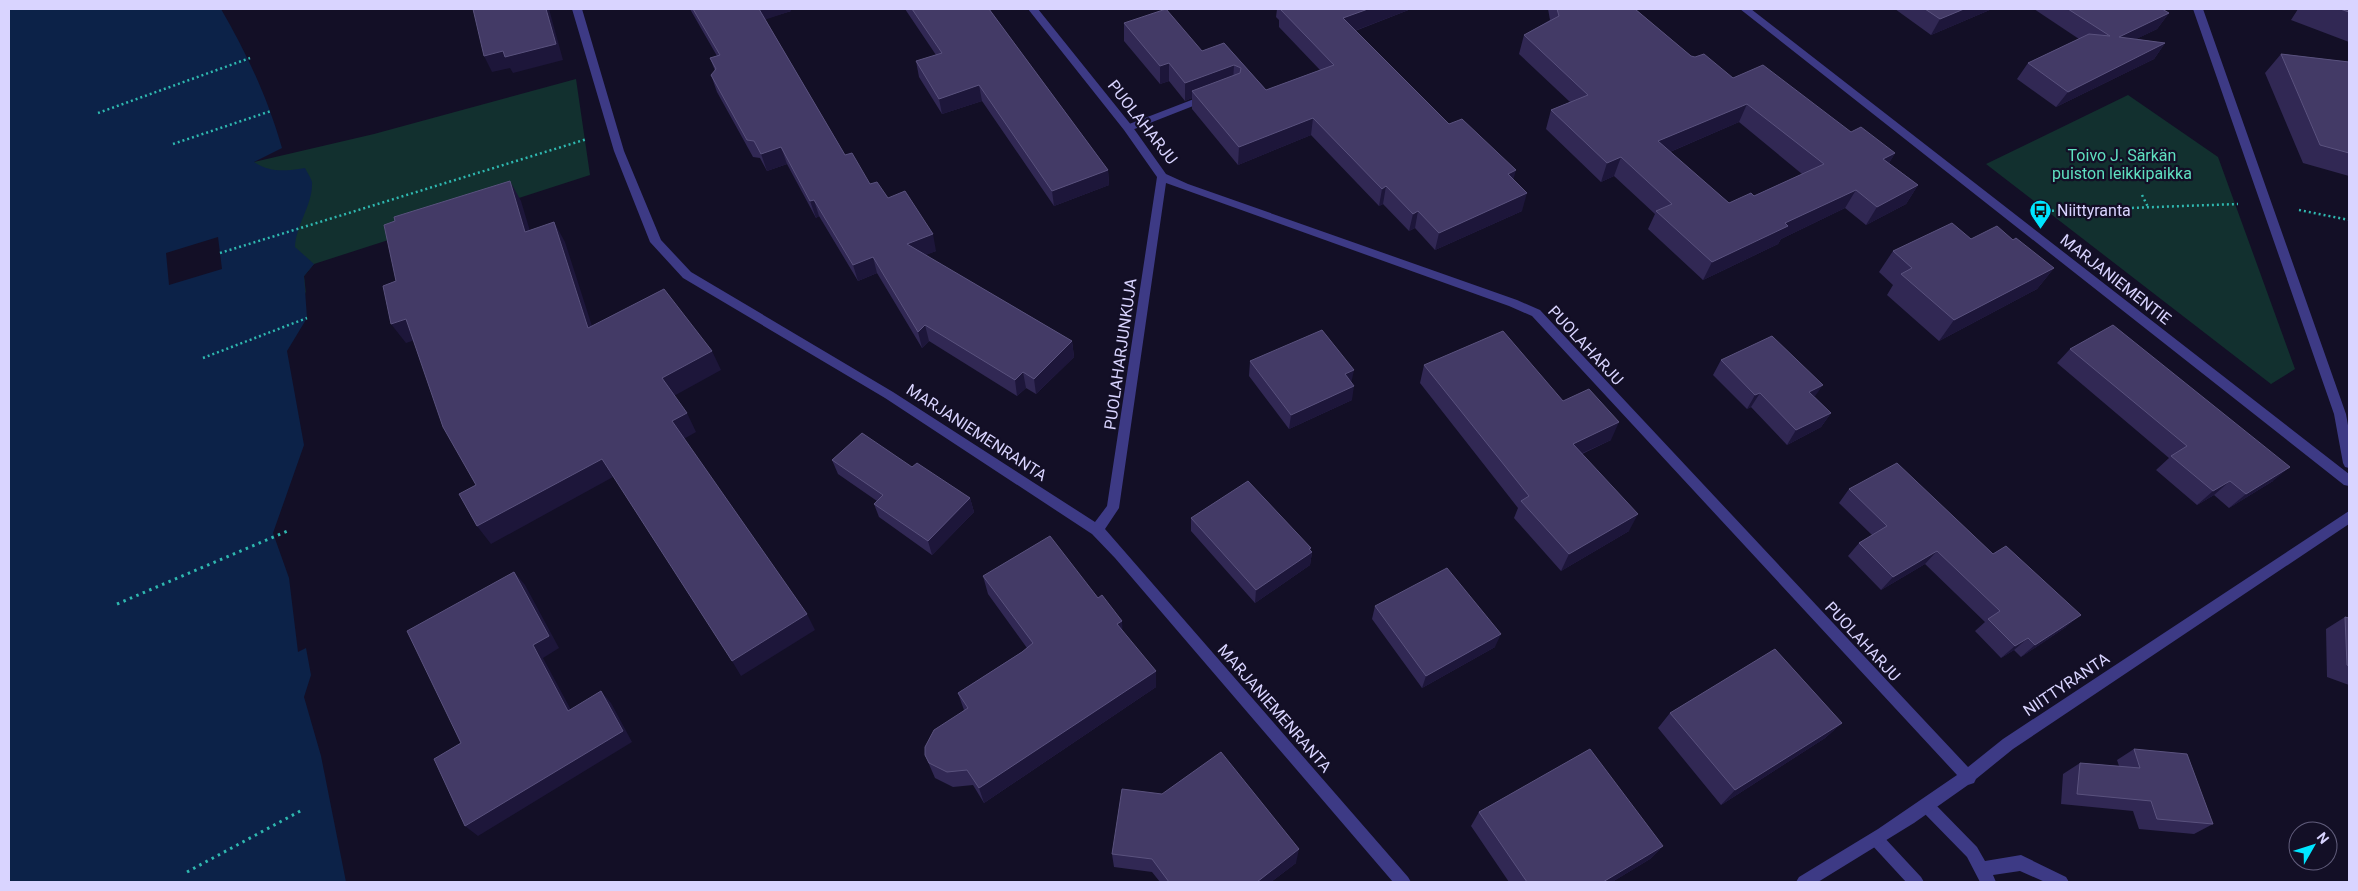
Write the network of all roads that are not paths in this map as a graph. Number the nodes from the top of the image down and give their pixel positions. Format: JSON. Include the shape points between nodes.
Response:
{"nodes":[{"id":1,"x":577,"y":9,"type":"edge"},
{"id":2,"x":1033,"y":9,"type":"edge"},
{"id":3,"x":1745,"y":9,"type":"edge"},
{"id":4,"x":2198,"y":9,"type":"edge"},
{"id":5,"x":1217,"y":94,"type":"edge"},
{"id":6,"x":1128,"y":128,"type":"junction"},
{"id":7,"x":1162,"y":177,"type":"junction"},
{"id":8,"x":2349,"y":463,"type":"edge"},
{"id":9,"x":2349,"y":481,"type":"edge"},
{"id":10,"x":2349,"y":517,"type":"edge"},
{"id":11,"x":1096,"y":530,"type":"junction"},
{"id":12,"x":1969,"y":778,"type":"junction"},
{"id":13,"x":1927,"y":806,"type":"junction"},
{"id":14,"x":1876,"y":839,"type":"junction"},
{"id":15,"x":1984,"y":875,"type":"edge"},
{"id":16,"x":1403,"y":882,"type":"edge"},
{"id":17,"x":1804,"y":882,"type":"edge"},
{"id":18,"x":1916,"y":882,"type":"edge"},
{"id":19,"x":2061,"y":882,"type":"edge"}],
"edges":[{"from":1,"to":11,"type":"street","name":"MARJANIEMENRANTA","via":[[619,150],[656,242],[687,275],[889,395]]},
{"from":2,"to":6,"type":"street","name":"PUOLAHARJU"},
{"from":3,"to":9,"type":"street","name":"MARJANIEMENTIE"},
{"from":4,"to":8,"type":"street","via":[[2340,414]]},
{"from":5,"to":6,"type":"street"},
{"from":6,"to":7,"type":"street","name":"PUOLAHARJU"},
{"from":7,"to":11,"type":"street","name":"PUOLAHARJUNKUJA","via":[[1113,508]]},
{"from":7,"to":12,"type":"street","name":"PUOLAHARJU","via":[[1536,314]]},
{"from":10,"to":12,"type":"street","name":"NIITTYRANTA","via":[[2008,744]]},
{"from":11,"to":16,"type":"street","name":"MARJANIEMENRANTA"},
{"from":12,"to":13,"type":"street","name":"NIITTYRANTA"},
{"from":13,"to":14,"type":"street","name":"NIITTYRANTA"},
{"from":13,"to":15,"type":"street","via":[[1972,852]]},
{"from":14,"to":17,"type":"street","name":"NIITTYRANTA"},
{"from":14,"to":18,"type":"street"},
{"from":15,"to":19,"type":"street","via":[[2021,864]]}]}
